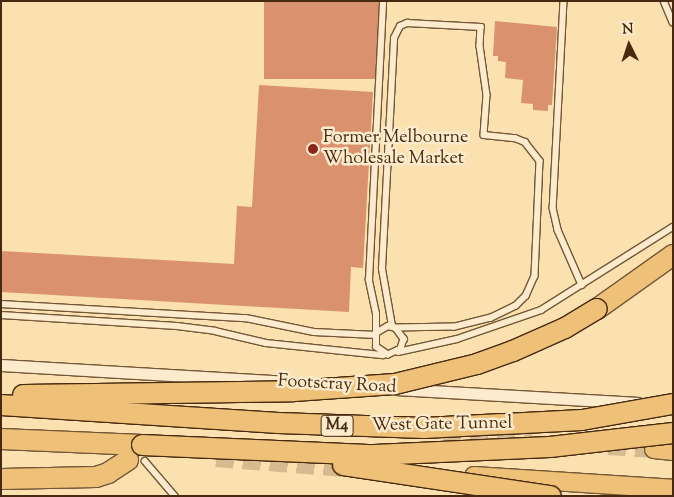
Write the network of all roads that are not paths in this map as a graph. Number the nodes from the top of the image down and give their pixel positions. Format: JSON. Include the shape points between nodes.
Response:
{"nodes":[{"id":1,"x":383,"y":1,"type":"edge"},
{"id":2,"x":564,"y":1,"type":"edge"},
{"id":3,"x":664,"y":1,"type":"edge"},
{"id":4,"x":673,"y":22,"type":"edge"},
{"id":5,"x":673,"y":227,"type":"edge"},
{"id":6,"x":673,"y":255,"type":"edge"},
{"id":7,"x":582,"y":285,"type":"junction"},
{"id":8,"x":1,"y":304,"type":"edge"},
{"id":9,"x":1,"y":315,"type":"edge"},
{"id":10,"x":394,"y":327,"type":"junction"},
{"id":11,"x":376,"y":334,"type":"junction"},
{"id":12,"x":398,"y":352,"type":"junction"},
{"id":13,"x":388,"y":355,"type":"junction"},
{"id":14,"x":1,"y":366,"type":"edge"},
{"id":15,"x":1,"y":395,"type":"edge"},
{"id":16,"x":673,"y":404,"type":"edge"},
{"id":17,"x":1,"y":405,"type":"edge"},
{"id":18,"x":673,"y":433,"type":"edge"},
{"id":19,"x":1,"y":439,"type":"edge"},
{"id":20,"x":654,"y":449,"type":"tunnel mouth"},
{"id":21,"x":673,"y":451,"type":"edge"},
{"id":22,"x":138,"y":456,"type":"junction"},
{"id":23,"x":452,"y":475,"type":"dead end"},
{"id":24,"x":1,"y":479,"type":"edge"},
{"id":25,"x":673,"y":489,"type":"edge"},
{"id":26,"x":175,"y":496,"type":"edge"},
{"id":27,"x":551,"y":496,"type":"edge"}],
"edges":[{"from":1,"to":11,"type":"lane","via":[[368,254]]},
{"from":2,"to":7,"type":"lane","via":[[553,208],[558,230]]},
{"from":3,"to":4,"type":"lane"},
{"from":5,"to":7,"type":"lane"},
{"from":6,"to":15,"type":"highway","bridge":true,"via":[[634,285],[565,328],[477,364],[395,384],[294,391]]},
{"from":7,"to":12,"type":"lane","via":[[541,310],[507,323],[457,339]]},
{"from":8,"to":11,"type":"lane","via":[[246,318],[314,332]]},
{"from":9,"to":13,"type":"lane","via":[[177,326],[215,330],[266,343]]},
{"from":10,"to":10,"type":"lane","via":[[382,270],[396,31],[407,23],[481,27],[480,46],[487,95],[484,135],[506,136],[526,142],[540,161],[535,276],[526,296],[516,306],[491,318],[454,327]]},
{"from":10,"to":11,"type":"lane","via":[[383,327]]},
{"from":10,"to":12,"type":"lane","via":[[404,339]]},
{"from":11,"to":13,"type":"lane","via":[[376,347]]},
{"from":12,"to":13,"type":"lane"},
{"from":14,"to":16,"type":"street","name":"Footscray Road"},
{"from":16,"to":17,"type":"highway","name":"West Gate Tunnel","number":"M4","bridge":true,"via":[[582,420],[424,428],[278,424]]},
{"from":18,"to":22,"type":"highway","name":"West Gate Tunnel","number":"M4","bridge":true,"via":[[550,447],[374,455]]},
{"from":19,"to":22,"type":"highway","name":"West Gate Tunnel","number":"M4"},
{"from":20,"to":21,"type":"main road"},
{"from":22,"to":24,"type":"highway","via":[[96,477]]},
{"from":22,"to":26,"type":"lane"},
{"from":22,"to":27,"type":"highway","bridge":true,"via":[[338,464]]},
{"from":23,"to":25,"type":"main road"}]}
